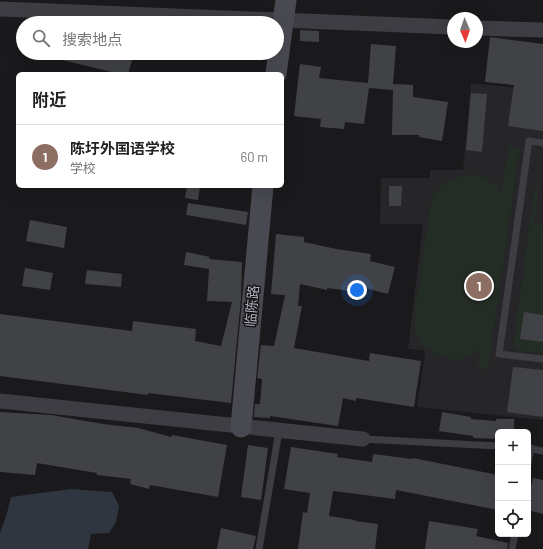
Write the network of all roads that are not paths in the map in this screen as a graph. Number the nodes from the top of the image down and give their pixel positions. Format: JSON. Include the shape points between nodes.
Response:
{"nodes":[{"id":1,"x":286,"y":0,"type":"edge"},
{"id":2,"x":0,"y":9,"type":"edge"},
{"id":3,"x":179,"y":16,"type":"edge"},
{"id":4,"x":283,"y":16,"type":"edge"},
{"id":5,"x":284,"y":20,"type":"edge"},
{"id":6,"x":447,"y":27,"type":"edge"},
{"id":7,"x":483,"y":28,"type":"edge"},
{"id":8,"x":543,"y":30,"type":"edge"},
{"id":9,"x":278,"y":60,"type":"edge"},
{"id":10,"x":276,"y":72,"type":"edge"},
{"id":11,"x":543,"y":143,"type":"edge"},
{"id":12,"x":263,"y":188,"type":"edge"},
{"id":13,"x":543,"y":360,"type":"edge"},
{"id":14,"x":0,"y":401,"type":"edge"},
{"id":15,"x":241,"y":426,"type":"junction"},
{"id":16,"x":279,"y":431,"type":"junction"},
{"id":17,"x":363,"y":440,"type":"joint"},
{"id":18,"x":495,"y":446,"type":"edge"},
{"id":19,"x":531,"y":448,"type":"edge"},
{"id":20,"x":543,"y":451,"type":"edge"},
{"id":21,"x":514,"y":537,"type":"edge"},
{"id":22,"x":261,"y":548,"type":"edge"},
{"id":23,"x":512,"y":549,"type":"edge"}],
"edges":[{"from":1,"to":4,"type":"street"},
{"from":2,"to":3,"type":"street"},
{"from":5,"to":6,"type":"street"},
{"from":7,"to":8,"type":"street"},
{"from":9,"to":10,"type":"street"},
{"from":11,"to":13,"type":"lane","via":[[529,140],[500,354]]},
{"from":12,"to":15,"type":"street","name":"临陈路"},
{"from":14,"to":15,"type":"street"},
{"from":15,"to":16,"type":"street"},
{"from":16,"to":17,"type":"street"},
{"from":16,"to":22,"type":"lane"},
{"from":17,"to":18,"type":"lane"},
{"from":19,"to":20,"type":"lane"},
{"from":21,"to":23,"type":"lane"}]}
